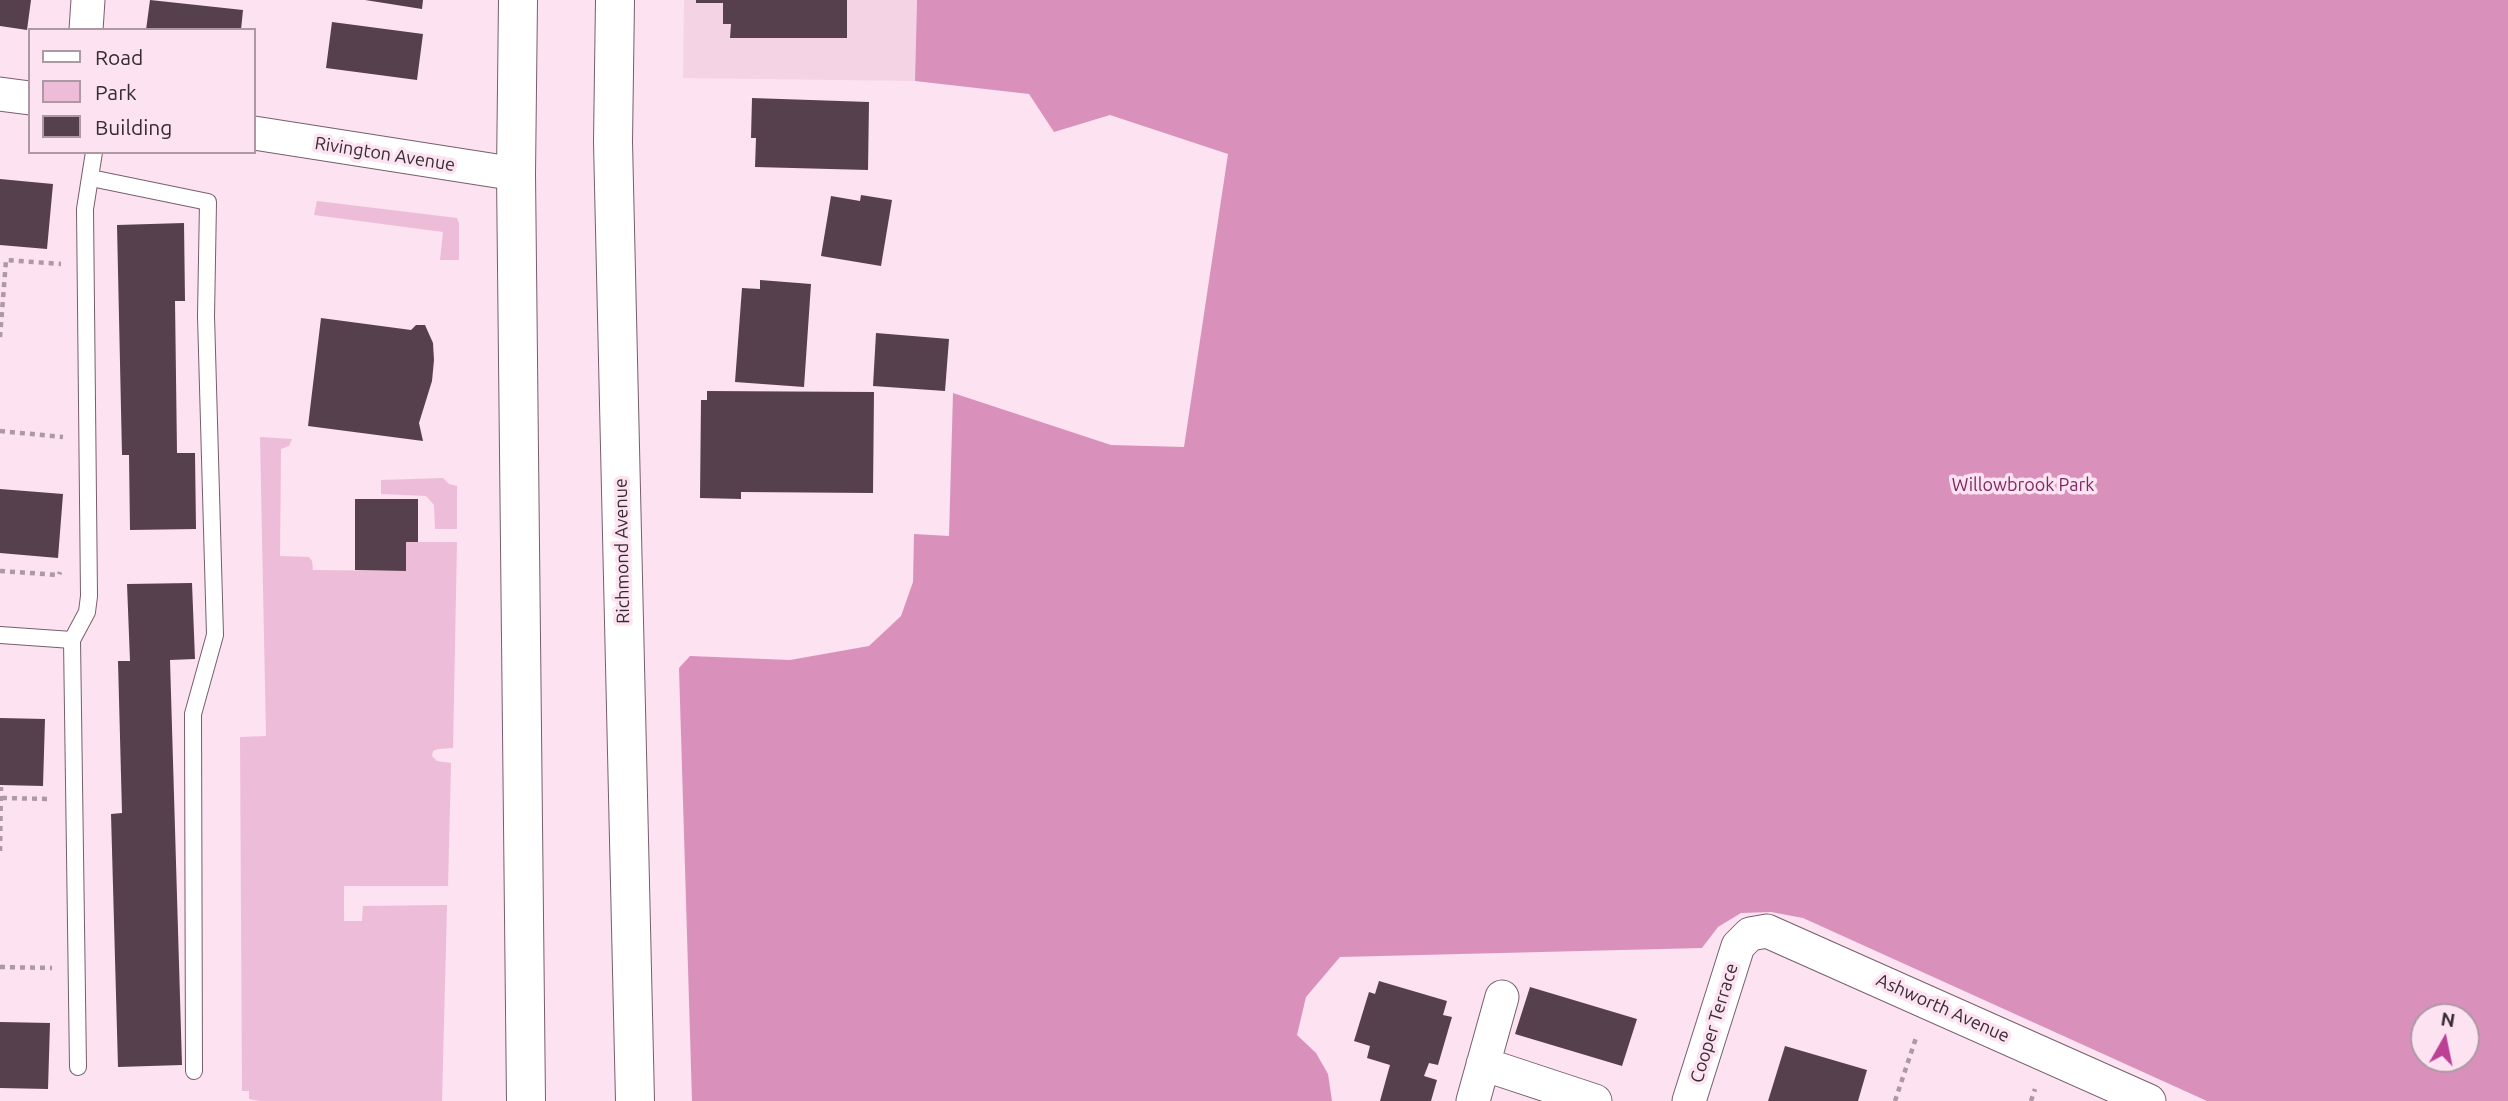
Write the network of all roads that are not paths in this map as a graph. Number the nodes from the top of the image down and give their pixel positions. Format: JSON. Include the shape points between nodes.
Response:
{"nodes":[{"id":1,"x":88,"y":0,"type":"edge"},
{"id":2,"x":519,"y":0,"type":"edge"},
{"id":3,"x":615,"y":0,"type":"edge"},
{"id":4,"x":86,"y":28,"type":"edge"},
{"id":5,"x":0,"y":94,"type":"edge"},
{"id":6,"x":28,"y":98,"type":"edge"},
{"id":7,"x":256,"y":133,"type":"edge"},
{"id":8,"x":94,"y":154,"type":"edge"},
{"id":9,"x":516,"y":174,"type":"junction"},
{"id":10,"x":91,"y":178,"type":"junction"},
{"id":11,"x":0,"y":635,"type":"edge"},
{"id":12,"x":72,"y":640,"type":"junction"},
{"id":13,"x":1738,"y":946,"type":"joint"},
{"id":14,"x":1502,"y":997,"type":"dead end"},
{"id":15,"x":1483,"y":1064,"type":"junction"},
{"id":16,"x":78,"y":1067,"type":"dead end"},
{"id":17,"x":194,"y":1071,"type":"dead end"},
{"id":18,"x":526,"y":1101,"type":"edge"},
{"id":19,"x":635,"y":1101,"type":"edge"},
{"id":20,"x":1473,"y":1101,"type":"edge"},
{"id":21,"x":1595,"y":1101,"type":"edge"},
{"id":22,"x":1689,"y":1101,"type":"edge"},
{"id":23,"x":2149,"y":1101,"type":"edge"}],
"edges":[{"from":1,"to":4,"type":"street"},
{"from":2,"to":9,"type":"main road"},
{"from":3,"to":19,"type":"main road","name":"Richmond Avenue","via":[[613,152]]},
{"from":5,"to":6,"type":"street"},
{"from":7,"to":9,"type":"street","name":"Rivington Avenue"},
{"from":8,"to":10,"type":"lane"},
{"from":9,"to":18,"type":"main road"},
{"from":10,"to":12,"type":"lane","via":[[85,209],[89,596],[87,612]]},
{"from":10,"to":17,"type":"lane","via":[[208,202],[206,316],[215,635],[193,714]]},
{"from":11,"to":12,"type":"lane"},
{"from":12,"to":16,"type":"lane"},
{"from":13,"to":22,"type":"street","name":"Cooper Terrace"},
{"from":13,"to":23,"type":"street","name":"Ashworth Avenue","via":[[1750,934],[1768,931]]},
{"from":14,"to":15,"type":"street"},
{"from":15,"to":20,"type":"street"},
{"from":15,"to":21,"type":"street"}]}
